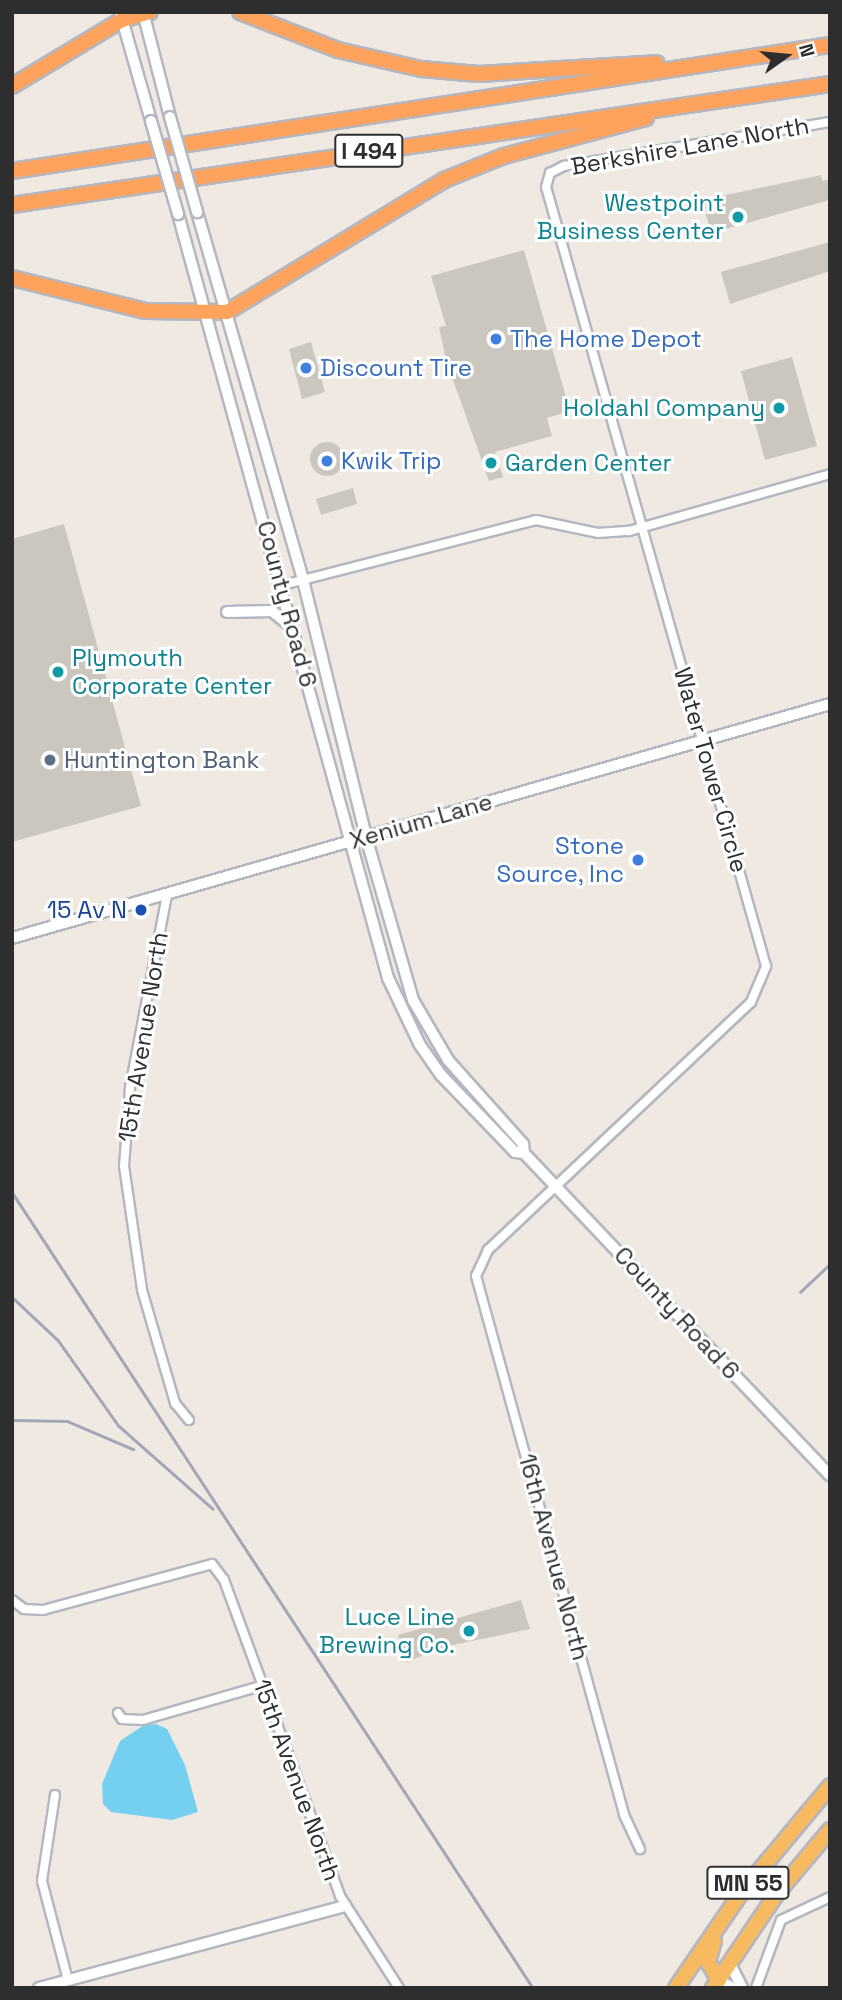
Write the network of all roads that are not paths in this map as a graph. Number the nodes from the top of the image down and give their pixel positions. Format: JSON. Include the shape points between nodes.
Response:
{"nodes":[{"id":1,"x":240,"y":12,"type":"edge"},
{"id":2,"x":145,"y":13,"type":"edge"},
{"id":3,"x":121,"y":16,"type":"edge"},
{"id":4,"x":830,"y":45,"type":"edge"},
{"id":5,"x":700,"y":65,"type":"junction"},
{"id":6,"x":830,"y":84,"type":"edge"},
{"id":7,"x":12,"y":86,"type":"edge"},
{"id":8,"x":726,"y":99,"type":"junction"},
{"id":9,"x":830,"y":122,"type":"edge"},
{"id":10,"x":12,"y":171,"type":"edge"},
{"id":11,"x":550,"y":173,"type":"joint"},
{"id":12,"x":12,"y":205,"type":"edge"},
{"id":13,"x":12,"y":278,"type":"edge"},
{"id":14,"x":227,"y":312,"type":"junction"},
{"id":15,"x":207,"y":315,"type":"junction"},
{"id":16,"x":830,"y":474,"type":"edge"},
{"id":17,"x":642,"y":528,"type":"junction"},
{"id":18,"x":303,"y":580,"type":"junction"},
{"id":19,"x":283,"y":586,"type":"junction"},
{"id":20,"x":227,"y":612,"type":"dead end"},
{"id":21,"x":295,"y":631,"type":"junction"},
{"id":22,"x":830,"y":705,"type":"edge"},
{"id":23,"x":702,"y":741,"type":"junction"},
{"id":24,"x":366,"y":838,"type":"junction"},
{"id":25,"x":350,"y":842,"type":"junction"},
{"id":26,"x":167,"y":895,"type":"junction"},
{"id":27,"x":12,"y":938,"type":"edge"},
{"id":28,"x":524,"y":1153,"type":"junction"},
{"id":29,"x":557,"y":1186,"type":"junction"},
{"id":30,"x":479,"y":1263,"type":"joint"},
{"id":31,"x":190,"y":1420,"type":"dead end"},
{"id":32,"x":830,"y":1475,"type":"edge"},
{"id":33,"x":12,"y":1600,"type":"edge"},
{"id":34,"x":261,"y":1686,"type":"junction"},
{"id":35,"x":118,"y":1713,"type":"dead end"},
{"id":36,"x":830,"y":1786,"type":"edge"},
{"id":37,"x":55,"y":1795,"type":"dead end"},
{"id":38,"x":830,"y":1830,"type":"edge"},
{"id":39,"x":640,"y":1849,"type":"dead end"},
{"id":40,"x":830,"y":1897,"type":"edge"},
{"id":41,"x":345,"y":1906,"type":"junction"},
{"id":42,"x":726,"y":1915,"type":"junction"},
{"id":43,"x":730,"y":1964,"type":"junction"},
{"id":44,"x":68,"y":1980,"type":"junction"},
{"id":45,"x":716,"y":1984,"type":"edge"},
{"id":46,"x":39,"y":1988,"type":"edge"},
{"id":47,"x":399,"y":1988,"type":"edge"},
{"id":48,"x":676,"y":1988,"type":"edge"},
{"id":49,"x":733,"y":1988,"type":"edge"},
{"id":50,"x":742,"y":1988,"type":"edge"},
{"id":51,"x":756,"y":1988,"type":"edge"}],
"edges":[{"from":1,"to":5,"type":"highway","via":[[338,50],[421,69],[479,74],[673,61]]},
{"from":2,"to":3,"type":"highway"},
{"from":2,"to":14,"type":"main road","name":"County Road 6","bridge":true},
{"from":3,"to":7,"type":"highway"},
{"from":3,"to":15,"type":"main road","name":"County Road 6","bridge":true},
{"from":4,"to":5,"type":"highway","number":"I 494"},
{"from":5,"to":10,"type":"highway","number":"I 494"},
{"from":6,"to":8,"type":"highway","number":"I 494"},
{"from":8,"to":12,"type":"highway","number":"I 494"},
{"from":8,"to":14,"type":"highway","via":[[504,156],[444,180]]},
{"from":9,"to":11,"type":"street","name":"Berkshire Lane North","via":[[564,166]]},
{"from":11,"to":17,"type":"street","name":"Water Tower Circle","via":[[547,201]]},
{"from":13,"to":15,"type":"highway","via":[[99,302]]},
{"from":14,"to":15,"type":"highway"},
{"from":14,"to":18,"type":"main road","name":"County Road 6"},
{"from":15,"to":19,"type":"main road","name":"County Road 6"},
{"from":16,"to":17,"type":"street"},
{"from":17,"to":18,"type":"street","via":[[598,533],[536,520]]},
{"from":17,"to":23,"type":"street","name":"Water Tower Circle"},
{"from":18,"to":19,"type":"street"},
{"from":18,"to":24,"type":"main road","name":"County Road 6"},
{"from":19,"to":21,"type":"main road","name":"County Road 6"},
{"from":20,"to":21,"type":"main road","via":[[272,611]]},
{"from":21,"to":25,"type":"main road","name":"County Road 6"},
{"from":22,"to":23,"type":"main road","name":"Xenium Lane"},
{"from":23,"to":24,"type":"main road","name":"Xenium Lane"},
{"from":23,"to":29,"type":"street","name":"Water Tower Circle","via":[[764,953],[764,979],[751,1002]]},
{"from":24,"to":25,"type":"main road","name":"Xenium Lane"},
{"from":24,"to":28,"type":"main road","name":"County Road 6","via":[[413,1000],[448,1060],[523,1144]]},
{"from":25,"to":26,"type":"main road","name":"Xenium Lane"},
{"from":25,"to":28,"type":"main road","name":"County Road 6","via":[[388,978],[420,1045],[477,1114],[515,1152]]},
{"from":26,"to":27,"type":"main road","name":"Xenium Lane"},
{"from":26,"to":31,"type":"street","name":"15th Avenue North","via":[[130,1088],[124,1166],[145,1300],[175,1403]]},
{"from":28,"to":29,"type":"main road","name":"County Road 6"},
{"from":29,"to":30,"type":"street","name":"Water Tower Circle"},
{"from":29,"to":32,"type":"main road","name":"County Road 6"},
{"from":30,"to":39,"type":"street","name":"16th Avenue North","via":[[476,1276],[624,1814]]},
{"from":33,"to":34,"type":"street","name":"15th Avenue North","via":[[24,1609],[43,1610],[212,1564],[224,1580]]},
{"from":34,"to":35,"type":"street","via":[[143,1720],[122,1719]]},
{"from":34,"to":41,"type":"street","name":"15th Avenue North"},
{"from":36,"to":42,"type":"highway","number":"MN 55"},
{"from":37,"to":44,"type":"street","via":[[42,1881]]},
{"from":38,"to":43,"type":"highway","number":"MN 55","via":[[778,1892]]},
{"from":40,"to":51,"type":"street","via":[[806,1904],[781,1920],[767,1946]]},
{"from":41,"to":44,"type":"street"},
{"from":41,"to":47,"type":"street","name":"15th Avenue North"},
{"from":42,"to":45,"type":"highway","via":[[709,1951]]},
{"from":42,"to":48,"type":"highway","number":"MN 55"},
{"from":43,"to":45,"type":"highway","number":"MN 55"},
{"from":43,"to":50,"type":"street"},
{"from":44,"to":46,"type":"street"},
{"from":45,"to":49,"type":"street"}]}
